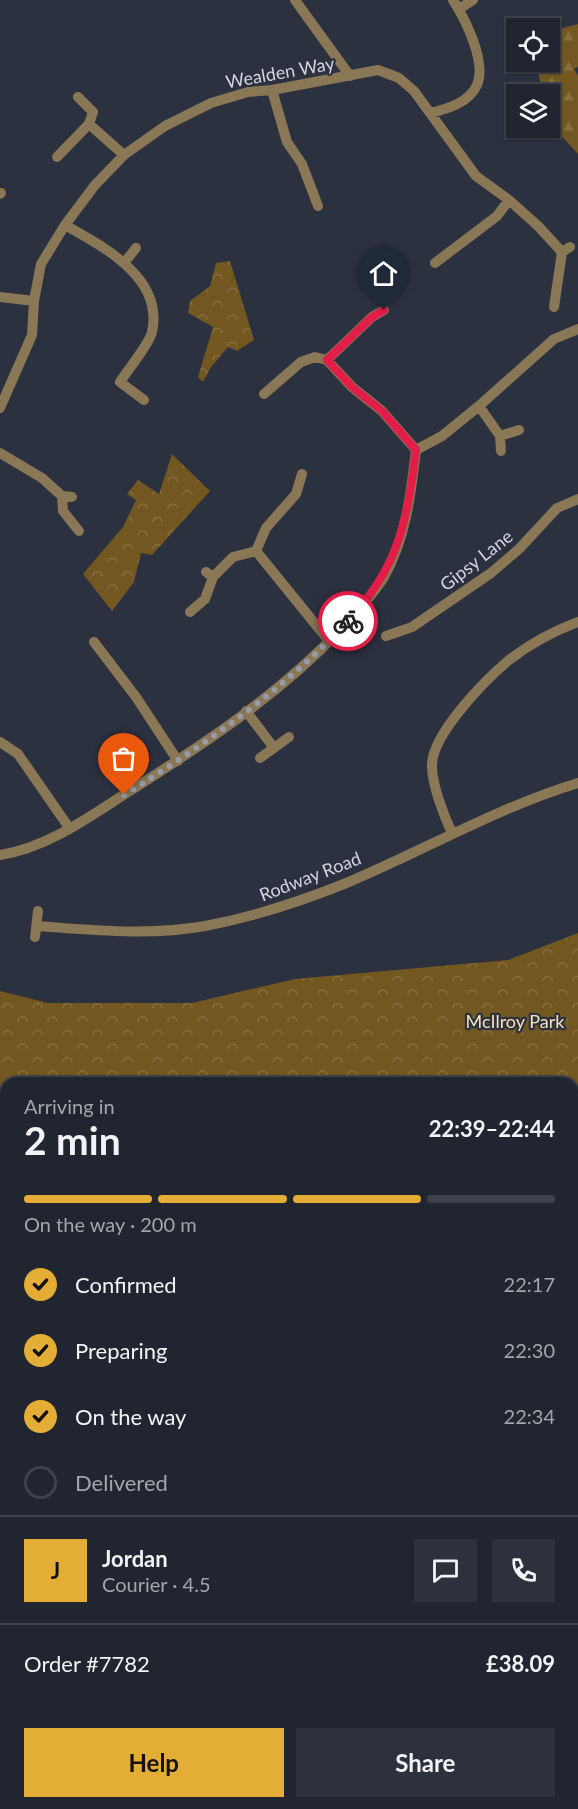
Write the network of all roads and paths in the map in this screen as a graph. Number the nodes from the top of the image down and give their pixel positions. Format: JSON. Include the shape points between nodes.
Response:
{"nodes":[{"id":1,"x":295,"y":0,"type":"edge"},
{"id":2,"x":473,"y":0,"type":"edge"},
{"id":3,"x":456,"y":5,"type":"edge"},
{"id":4,"x":350,"y":76,"type":"junction"},
{"id":5,"x":272,"y":90,"type":"junction"},
{"id":6,"x":78,"y":97,"type":"dead end"},
{"id":7,"x":430,"y":113,"type":"junction"},
{"id":8,"x":89,"y":124,"type":"junction"},
{"id":9,"x":124,"y":155,"type":"junction"},
{"id":10,"x":57,"y":157,"type":"dead end"},
{"id":11,"x":509,"y":201,"type":"junction"},
{"id":12,"x":318,"y":206,"type":"dead end"},
{"id":13,"x":65,"y":225,"type":"junction"},
{"id":14,"x":136,"y":248,"type":"dead end"},
{"id":15,"x":124,"y":263,"type":"junction"},
{"id":16,"x":435,"y":263,"type":"dead end"},
{"id":17,"x":0,"y":297,"type":"edge"},
{"id":18,"x":34,"y":301,"type":"junction"},
{"id":19,"x":554,"y":307,"type":"dead end"},
{"id":20,"x":384,"y":310,"type":"dead end"},
{"id":21,"x":578,"y":328,"type":"edge"},
{"id":22,"x":327,"y":360,"type":"junction"},
{"id":23,"x":264,"y":394,"type":"dead end"},
{"id":24,"x":144,"y":400,"type":"dead end"},
{"id":25,"x":479,"y":406,"type":"junction"},
{"id":26,"x":0,"y":408,"type":"edge"},
{"id":27,"x":519,"y":430,"type":"dead end"},
{"id":28,"x":500,"y":436,"type":"junction"},
{"id":29,"x":416,"y":450,"type":"junction"},
{"id":30,"x":501,"y":451,"type":"dead end"},
{"id":31,"x":0,"y":453,"type":"edge"},
{"id":32,"x":302,"y":474,"type":"dead end"},
{"id":33,"x":578,"y":499,"type":"edge"},
{"id":34,"x":79,"y":531,"type":"dead end"},
{"id":35,"x":256,"y":551,"type":"junction"},
{"id":36,"x":190,"y":612,"type":"dead end"},
{"id":37,"x":578,"y":622,"type":"edge"},
{"id":38,"x":386,"y":636,"type":"dead end"},
{"id":39,"x":330,"y":641,"type":"junction"},
{"id":40,"x":94,"y":642,"type":"dead end"},
{"id":41,"x":246,"y":711,"type":"junction"},
{"id":42,"x":289,"y":737,"type":"dead end"},
{"id":43,"x":1,"y":744,"type":"edge"},
{"id":44,"x":274,"y":748,"type":"junction"},
{"id":45,"x":261,"y":758,"type":"dead end"},
{"id":46,"x":178,"y":761,"type":"junction"},
{"id":47,"x":578,"y":783,"type":"edge"},
{"id":48,"x":70,"y":829,"type":"junction"},
{"id":49,"x":452,"y":833,"type":"junction"},
{"id":50,"x":0,"y":855,"type":"edge"},
{"id":51,"x":38,"y":911,"type":"dead end"}],
"edges":[{"from":1,"to":4,"type":"street"},
{"from":2,"to":3,"type":"street"},
{"from":3,"to":7,"type":"street","via":[[474,43],[480,71],[477,86],[450,109]]},
{"from":4,"to":5,"type":"street","name":"Wealden Way"},
{"from":4,"to":7,"type":"street","name":"Wealden Way","via":[[378,70],[399,78]]},
{"from":5,"to":9,"type":"street","name":"Wealden Way","via":[[248,92],[211,103],[165,126]]},
{"from":5,"to":12,"type":"street","via":[[287,142],[302,164]]},
{"from":6,"to":8,"type":"street","via":[[93,112]]},
{"from":7,"to":11,"type":"street","name":"Wealden Way","via":[[476,176]]},
{"from":8,"to":9,"type":"street"},
{"from":8,"to":10,"type":"street"},
{"from":9,"to":13,"type":"street","name":"Wealden Way"},
{"from":11,"to":16,"type":"street","via":[[497,216]]},
{"from":11,"to":19,"type":"street","name":"Wealden Way","via":[[566,250]]},
{"from":13,"to":15,"type":"street"},
{"from":13,"to":18,"type":"street","name":"Wealden Way","via":[[41,264]]},
{"from":14,"to":15,"type":"street"},
{"from":15,"to":24,"type":"street","via":[[147,288],[154,310],[152,334],[120,382]]},
{"from":17,"to":18,"type":"street"},
{"from":18,"to":26,"type":"street","name":"Wealden Way","via":[[32,335]]},
{"from":20,"to":22,"type":"street"},
{"from":21,"to":25,"type":"street","via":[[554,339]]},
{"from":22,"to":23,"type":"street","via":[[315,357],[277,374]]},
{"from":22,"to":29,"type":"street","via":[[382,411]]},
{"from":25,"to":28,"type":"street"},
{"from":25,"to":29,"type":"street","via":[[442,436]]},
{"from":27,"to":28,"type":"street"},
{"from":28,"to":30,"type":"street"},
{"from":29,"to":39,"type":"street","via":[[409,502],[399,541],[384,576]]},
{"from":31,"to":34,"type":"street","via":[[67,497],[63,511]]},
{"from":32,"to":35,"type":"street","via":[[296,494],[266,528]]},
{"from":33,"to":38,"type":"street","name":"Gipsy Lane","via":[[557,508],[491,573],[412,627]]},
{"from":35,"to":36,"type":"street","via":[[233,557],[209,575],[204,599]]},
{"from":35,"to":39,"type":"street"},
{"from":37,"to":49,"type":"street","via":[[553,631],[510,660],[471,696],[441,736],[432,765]]},
{"from":39,"to":41,"type":"street"},
{"from":40,"to":46,"type":"street"},
{"from":41,"to":44,"type":"street"},
{"from":41,"to":46,"type":"street"},
{"from":42,"to":44,"type":"street"},
{"from":43,"to":48,"type":"street","via":[[18,754]]},
{"from":44,"to":45,"type":"street"},
{"from":46,"to":48,"type":"street"},
{"from":47,"to":49,"type":"street","name":"Rodway Road","via":[[539,795]]},
{"from":48,"to":50,"type":"street","via":[[18,852]]},
{"from":49,"to":51,"type":"street","name":"Rodway Road","via":[[345,884],[277,909],[204,926],[143,933],[36,931]]}]}
